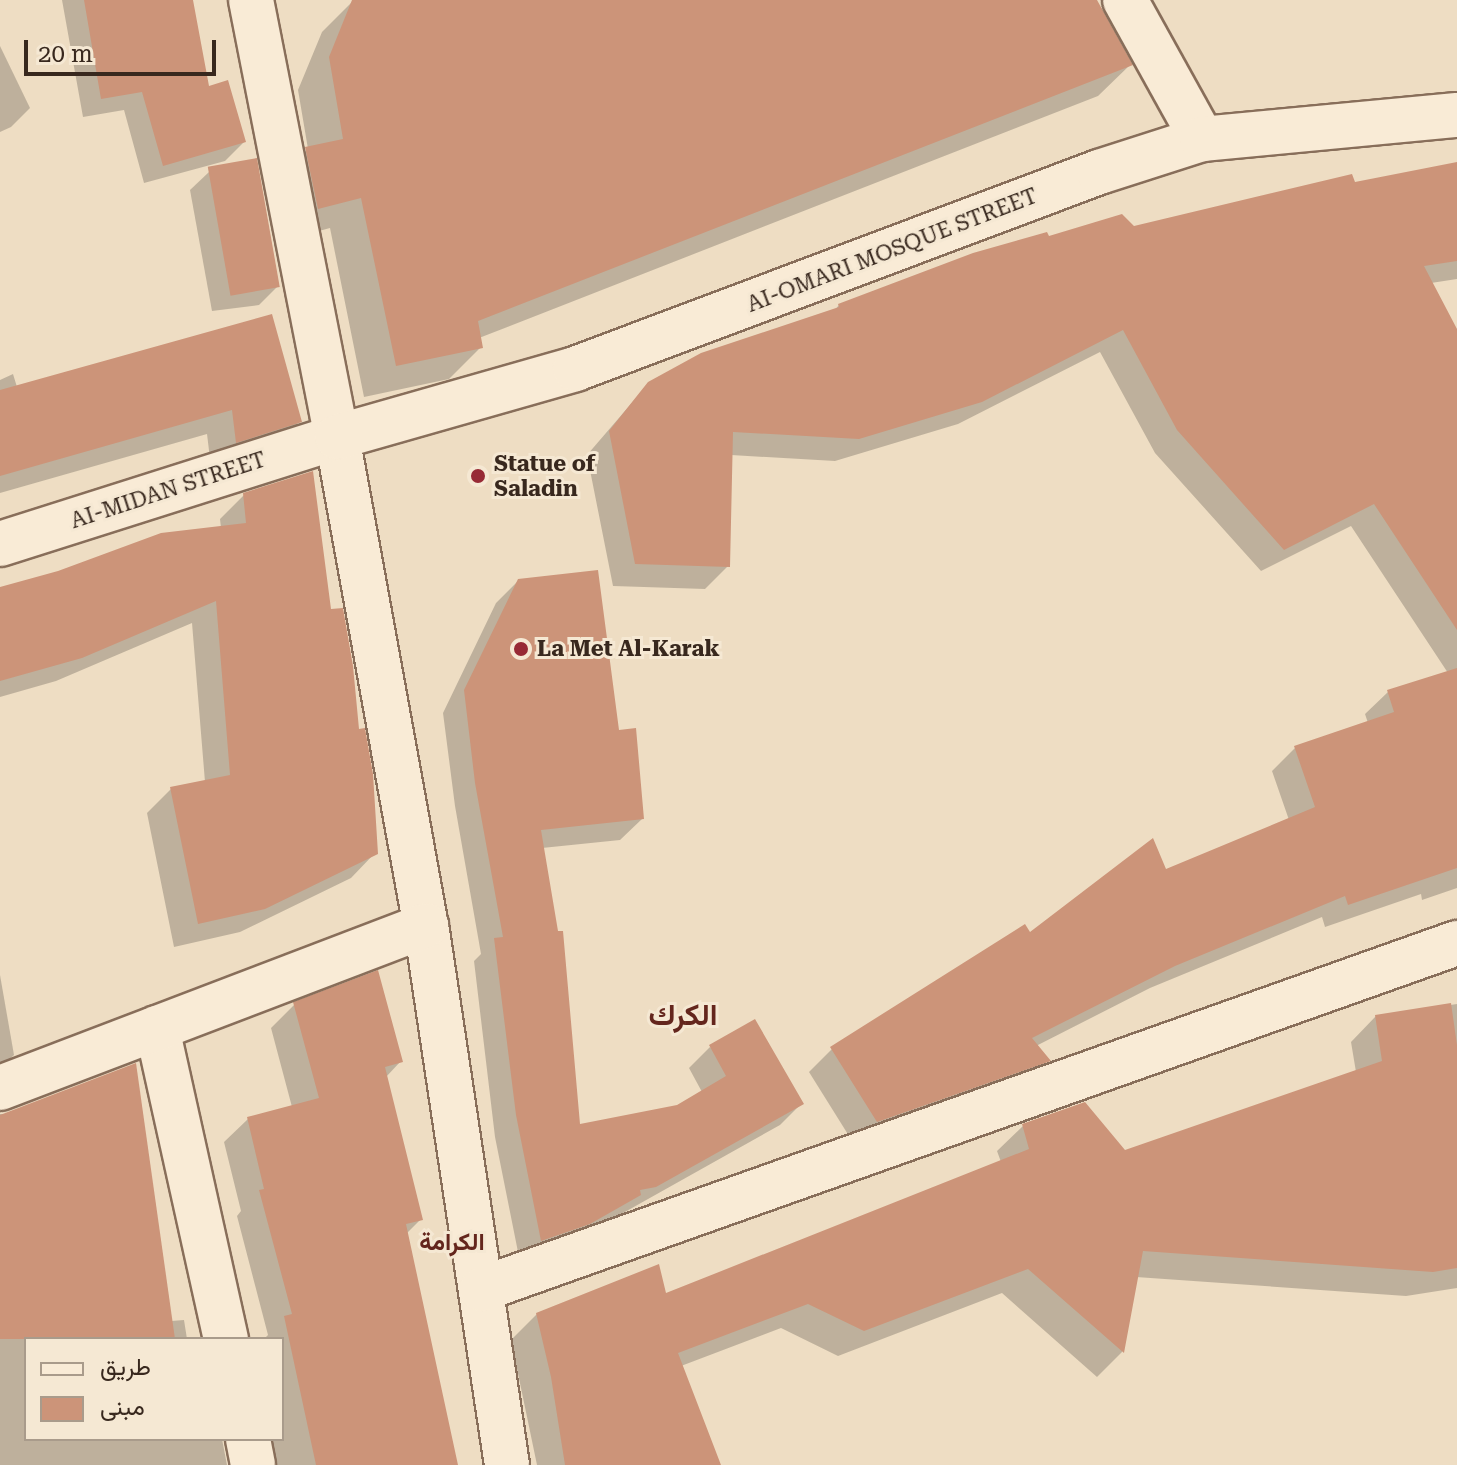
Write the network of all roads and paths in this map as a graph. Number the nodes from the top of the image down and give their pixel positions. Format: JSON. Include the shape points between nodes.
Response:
{"nodes":[{"id":1,"x":1125,"y":0,"type":"edge"},
{"id":2,"x":260,"y":4,"type":"edge"},
{"id":3,"x":1457,"y":115,"type":"edge"},
{"id":4,"x":1202,"y":139,"type":"junction"},
{"id":5,"x":337,"y":437,"type":"junction"},
{"id":6,"x":0,"y":544,"type":"edge"},
{"id":7,"x":426,"y":925,"type":"junction"},
{"id":8,"x":1457,"y":943,"type":"edge"},
{"id":9,"x":157,"y":1028,"type":"junction"},
{"id":10,"x":0,"y":1088,"type":"edge"},
{"id":11,"x":482,"y":1289,"type":"junction"},
{"id":12,"x":226,"y":1337,"type":"edge"},
{"id":13,"x":248,"y":1441,"type":"edge"},
{"id":14,"x":253,"y":1465,"type":"edge"},
{"id":15,"x":507,"y":1465,"type":"edge"}],
"edges":[{"from":1,"to":4,"type":"street"},
{"from":2,"to":5,"type":"street"},
{"from":3,"to":4,"type":"street","name":"AI-OMARI MOSQUE STREET"},
{"from":4,"to":5,"type":"street","name":"AI-OMARI MOSQUE STREET","via":[[1099,172],[575,369]]},
{"from":5,"to":6,"type":"street","name":"AI-MIDAN STREET"},
{"from":5,"to":7,"type":"street"},
{"from":7,"to":9,"type":"street"},
{"from":7,"to":11,"type":"street"},
{"from":8,"to":11,"type":"street"},
{"from":9,"to":10,"type":"street"},
{"from":9,"to":12,"type":"street"},
{"from":11,"to":15,"type":"street"},
{"from":13,"to":14,"type":"street"}]}
